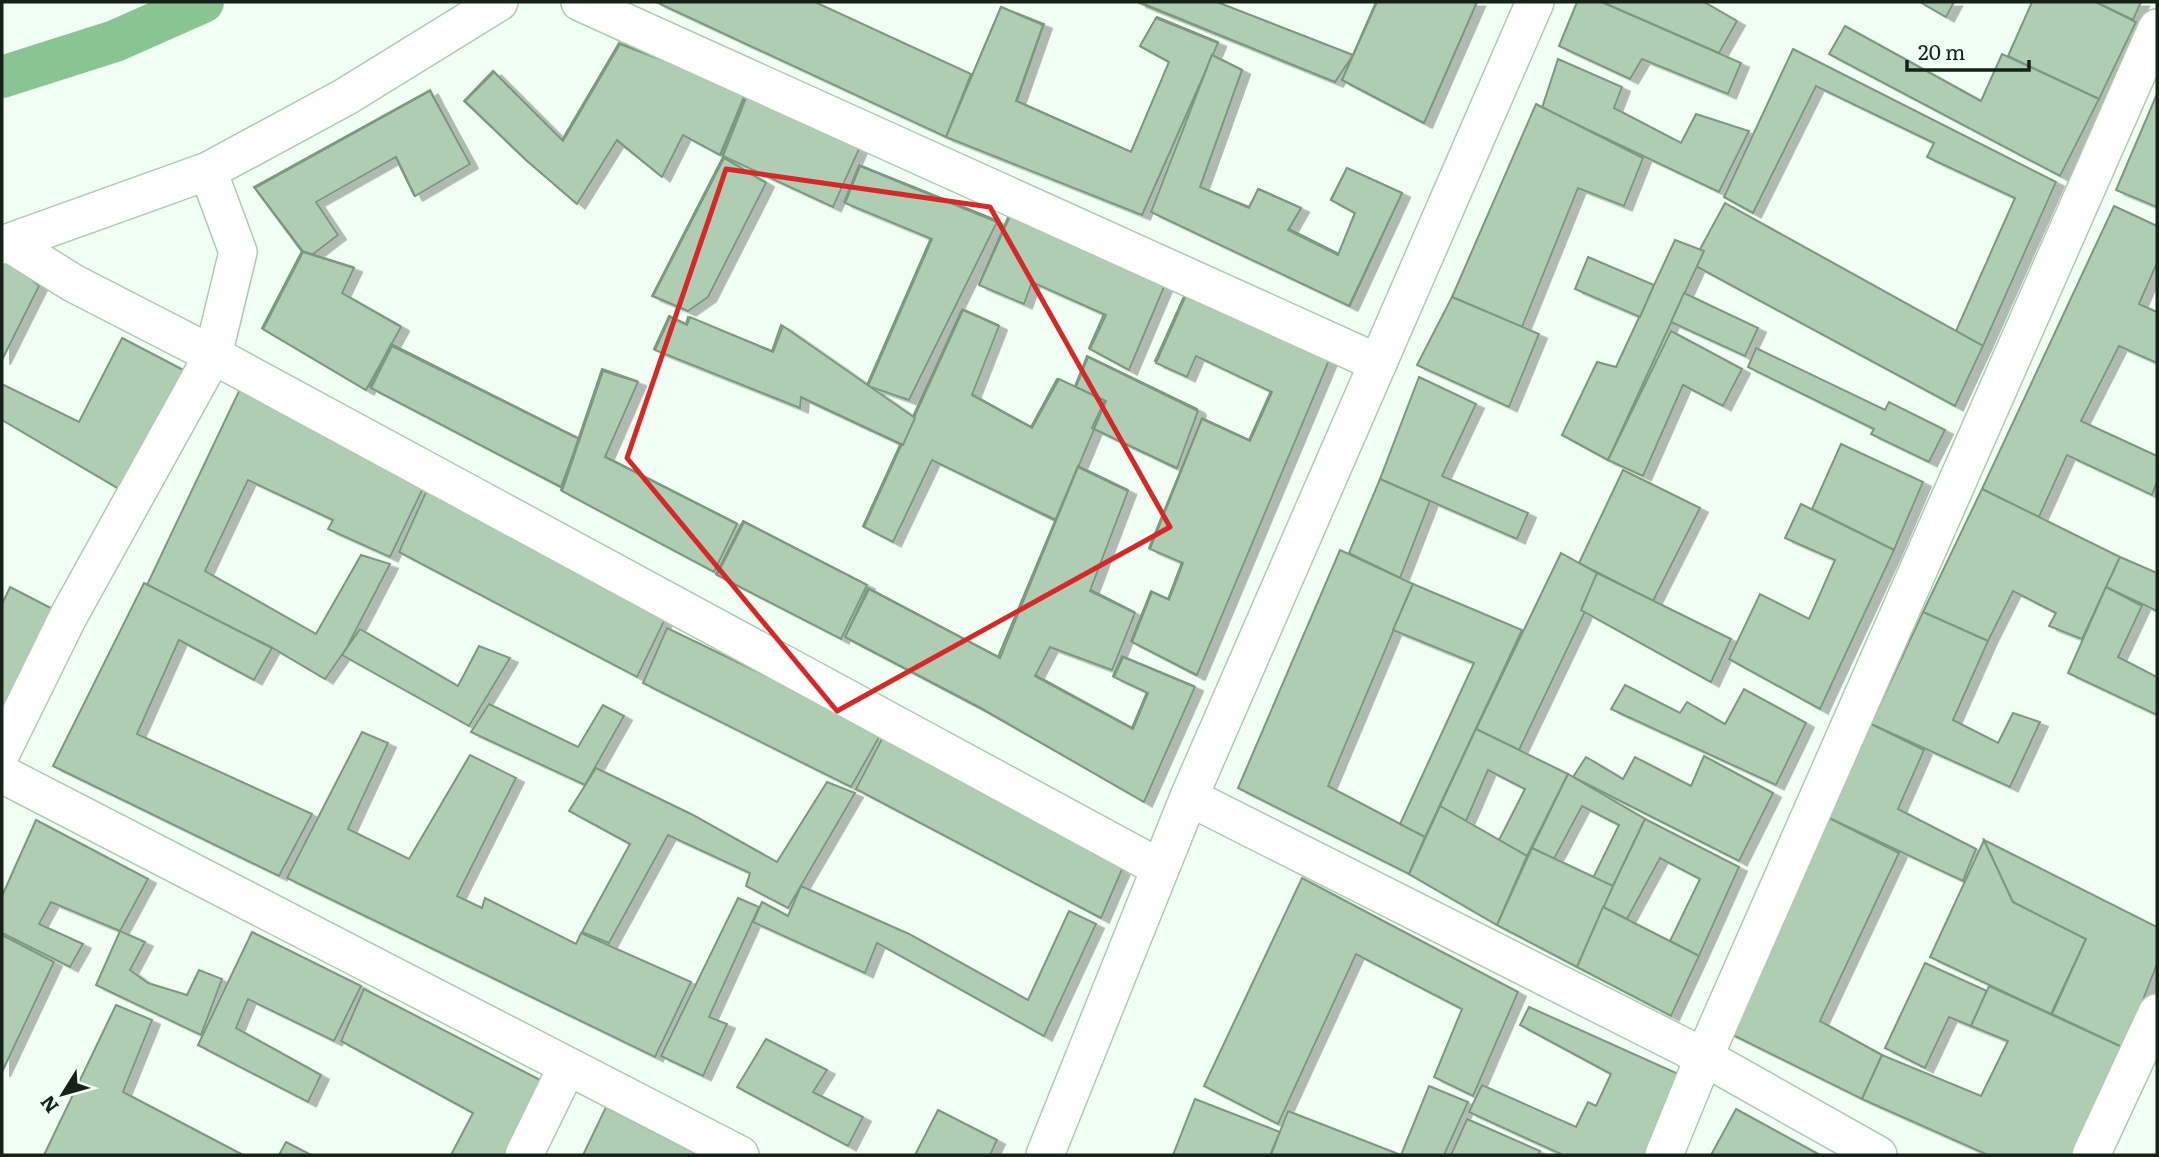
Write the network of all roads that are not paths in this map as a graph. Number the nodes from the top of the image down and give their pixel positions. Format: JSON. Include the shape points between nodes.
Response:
{"nodes":[{"id":1,"x":499,"y":2,"type":"edge"},
{"id":2,"x":580,"y":2,"type":"edge"},
{"id":3,"x":1535,"y":2,"type":"edge"},
{"id":4,"x":2157,"y":28,"type":"edge"},
{"id":5,"x":208,"y":171,"type":"junction"},
{"id":6,"x":5,"y":244,"type":"edge"},
{"id":7,"x":213,"y":355,"type":"junction"},
{"id":8,"x":1378,"y":363,"type":"junction"},
{"id":9,"x":2,"y":751,"type":"edge"},
{"id":10,"x":2,"y":774,"type":"edge"},
{"id":11,"x":1189,"y":797,"type":"junction"},
{"id":12,"x":1160,"y":868,"type":"junction"},
{"id":13,"x":2157,"y":1013,"type":"edge"},
{"id":14,"x":1704,"y":1057,"type":"junction"},
{"id":15,"x":568,"y":1067,"type":"junction"},
{"id":16,"x":524,"y":1155,"type":"edge"},
{"id":17,"x":740,"y":1155,"type":"edge"},
{"id":18,"x":1045,"y":1155,"type":"edge"},
{"id":19,"x":1664,"y":1155,"type":"edge"},
{"id":20,"x":1878,"y":1155,"type":"edge"},
{"id":21,"x":2091,"y":1155,"type":"edge"}],
"edges":[{"from":1,"to":5,"type":"street","via":[[345,97]]},
{"from":2,"to":8,"type":"street"},
{"from":3,"to":8,"type":"street"},
{"from":4,"to":14,"type":"street"},
{"from":5,"to":6,"type":"street"},
{"from":5,"to":7,"type":"street","via":[[239,253]]},
{"from":6,"to":7,"type":"street"},
{"from":7,"to":9,"type":"street","via":[[68,617]]},
{"from":7,"to":12,"type":"street"},
{"from":8,"to":11,"type":"street"},
{"from":10,"to":15,"type":"street"},
{"from":11,"to":12,"type":"street"},
{"from":11,"to":14,"type":"street"},
{"from":12,"to":18,"type":"street"},
{"from":13,"to":21,"type":"street"},
{"from":14,"to":19,"type":"street"},
{"from":14,"to":20,"type":"street"},
{"from":15,"to":16,"type":"street"},
{"from":15,"to":17,"type":"street"}]}
